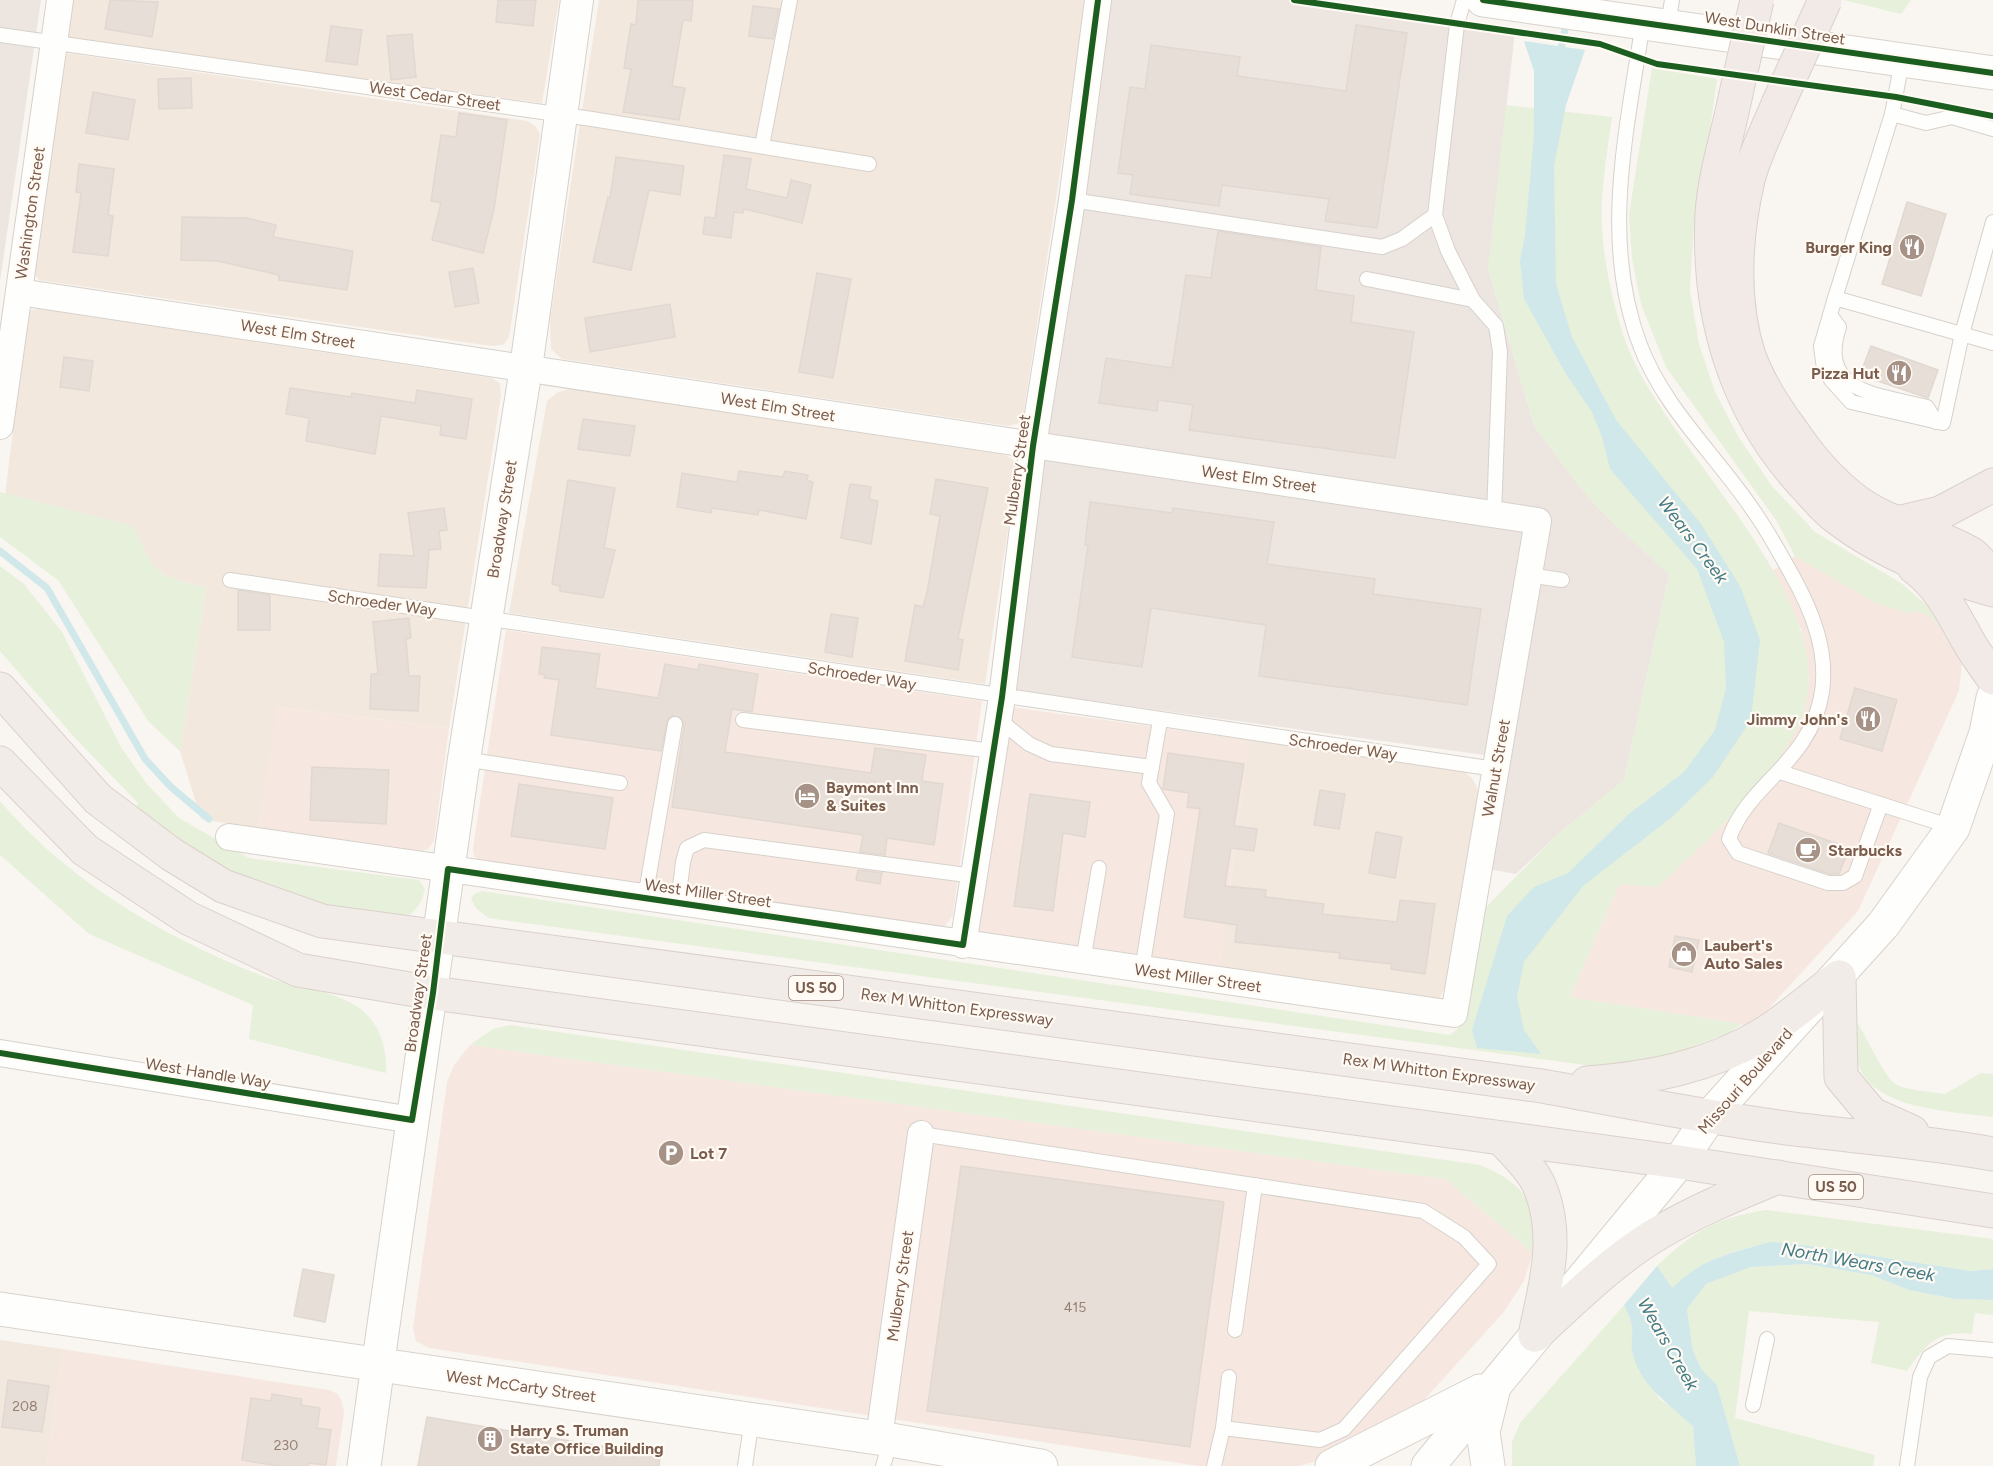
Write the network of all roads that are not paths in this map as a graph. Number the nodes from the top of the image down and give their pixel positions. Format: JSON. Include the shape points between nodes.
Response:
{"nodes":[{"id":1,"x":60,"y":0,"type":"edge"},
{"id":2,"x":577,"y":0,"type":"edge"},
{"id":3,"x":790,"y":0,"type":"edge"},
{"id":4,"x":1098,"y":0,"type":"edge"},
{"id":5,"x":1464,"y":0,"type":"edge"},
{"id":6,"x":1483,"y":0,"type":"edge"},
{"id":7,"x":1757,"y":0,"type":"edge"},
{"id":8,"x":1825,"y":0,"type":"edge"},
{"id":9,"x":1661,"y":16,"type":"edge"},
{"id":10,"x":0,"y":35,"type":"edge"},
{"id":11,"x":54,"y":44,"type":"junction"},
{"id":12,"x":1902,"y":61,"type":"junction"},
{"id":13,"x":1993,"y":73,"type":"edge"},
{"id":14,"x":559,"y":114,"type":"junction"},
{"id":15,"x":1892,"y":114,"type":"junction"},
{"id":16,"x":1993,"y":129,"type":"edge"},
{"id":17,"x":762,"y":146,"type":"junction"},
{"id":18,"x":868,"y":164,"type":"dead end"},
{"id":19,"x":1072,"y":200,"type":"junction"},
{"id":20,"x":1435,"y":215,"type":"junction"},
{"id":21,"x":1993,"y":222,"type":"edge"},
{"id":22,"x":1367,"y":279,"type":"dead end"},
{"id":23,"x":19,"y":292,"type":"junction"},
{"id":24,"x":1835,"y":298,"type":"junction"},
{"id":25,"x":1473,"y":300,"type":"junction"},
{"id":26,"x":1962,"y":334,"type":"junction"},
{"id":27,"x":1993,"y":343,"type":"edge"},
{"id":28,"x":526,"y":368,"type":"junction"},
{"id":29,"x":3,"y":382,"type":"edge"},
{"id":30,"x":0,"y":426,"type":"edge"},
{"id":31,"x":1033,"y":446,"type":"junction"},
{"id":32,"x":1993,"y":485,"type":"edge"},
{"id":33,"x":1494,"y":515,"type":"junction"},
{"id":34,"x":1538,"y":521,"type":"joint"},
{"id":35,"x":1898,"y":523,"type":"junction"},
{"id":36,"x":1900,"y":557,"type":"junction"},
{"id":37,"x":1528,"y":575,"type":"junction"},
{"id":38,"x":1993,"y":579,"type":"edge"},
{"id":39,"x":230,"y":580,"type":"dead end"},
{"id":40,"x":1562,"y":580,"type":"dead end"},
{"id":41,"x":1993,"y":590,"type":"edge"},
{"id":42,"x":486,"y":618,"type":"junction"},
{"id":43,"x":1993,"y":678,"type":"edge"},
{"id":44,"x":0,"y":688,"type":"edge"},
{"id":45,"x":1993,"y":698,"type":"edge"},
{"id":46,"x":1000,"y":708,"type":"junction"},
{"id":47,"x":743,"y":720,"type":"dead end"},
{"id":48,"x":1160,"y":721,"type":"junction"},
{"id":49,"x":675,"y":724,"type":"dead end"},
{"id":50,"x":993,"y":751,"type":"junction"},
{"id":51,"x":464,"y":759,"type":"junction"},
{"id":52,"x":0,"y":763,"type":"edge"},
{"id":53,"x":1152,"y":767,"type":"junction"},
{"id":54,"x":1496,"y":769,"type":"junction"},
{"id":55,"x":1780,"y":772,"type":"junction"},
{"id":56,"x":620,"y":783,"type":"dead end"},
{"id":57,"x":1881,"y":804,"type":"junction"},
{"id":58,"x":1953,"y":828,"type":"junction"},
{"id":59,"x":229,"y":837,"type":"dead end"},
{"id":60,"x":1099,"y":868,"type":"dead end"},
{"id":61,"x":448,"y":869,"type":"junction"},
{"id":62,"x":974,"y":876,"type":"junction"},
{"id":63,"x":645,"y":898,"type":"junction"},
{"id":64,"x":678,"y":903,"type":"junction"},
{"id":65,"x":440,"y":938,"type":"junction"},
{"id":66,"x":963,"y":945,"type":"junction"},
{"id":67,"x":1083,"y":961,"type":"junction"},
{"id":68,"x":1142,"y":970,"type":"junction"},
{"id":69,"x":1839,"y":977,"type":"junction"},
{"id":70,"x":433,"y":993,"type":"junction"},
{"id":71,"x":1454,"y":1014,"type":"joint"},
{"id":72,"x":0,"y":1053,"type":"edge"},
{"id":73,"x":1542,"y":1086,"type":"junction"},
{"id":74,"x":1710,"y":1116,"type":"junction"},
{"id":75,"x":412,"y":1120,"type":"junction"},
{"id":76,"x":921,"y":1134,"type":"joint"},
{"id":77,"x":1503,"y":1140,"type":"junction"},
{"id":78,"x":1938,"y":1144,"type":"junction"},
{"id":79,"x":1993,"y":1154,"type":"edge"},
{"id":80,"x":1679,"y":1162,"type":"junction"},
{"id":81,"x":1778,"y":1177,"type":"junction"},
{"id":82,"x":1256,"y":1185,"type":"junction"},
{"id":83,"x":1993,"y":1211,"type":"edge"},
{"id":84,"x":0,"y":1309,"type":"edge"},
{"id":85,"x":1235,"y":1330,"type":"dead end"},
{"id":86,"x":1535,"y":1335,"type":"junction"},
{"id":87,"x":1767,"y":1339,"type":"dead end"},
{"id":88,"x":1993,"y":1350,"type":"edge"},
{"id":89,"x":378,"y":1364,"type":"junction"},
{"id":90,"x":1229,"y":1377,"type":"dead end"},
{"id":91,"x":1495,"y":1383,"type":"junction"},
{"id":92,"x":1753,"y":1405,"type":"dead end"},
{"id":93,"x":752,"y":1419,"type":"junction"},
{"id":94,"x":1223,"y":1428,"type":"junction"},
{"id":95,"x":884,"y":1448,"type":"edge"},
{"id":96,"x":364,"y":1466,"type":"edge"},
{"id":97,"x":745,"y":1466,"type":"edge"},
{"id":98,"x":1041,"y":1466,"type":"edge"},
{"id":99,"x":1214,"y":1466,"type":"edge"},
{"id":100,"x":1332,"y":1466,"type":"edge"},
{"id":101,"x":1428,"y":1466,"type":"edge"},
{"id":102,"x":1488,"y":1466,"type":"edge"},
{"id":103,"x":1908,"y":1466,"type":"edge"}],
"edges":[{"from":1,"to":11,"type":"street","name":"Washington Street"},
{"from":2,"to":14,"type":"street","name":"Broadway Street"},
{"from":3,"to":17,"type":"lane"},
{"from":4,"to":19,"type":"street","name":"Mulberry Street"},
{"from":5,"to":20,"type":"lane","via":[[1457,24]]},
{"from":6,"to":9,"type":"main road","name":"West Dunklin Street","via":[[1606,17]]},
{"from":7,"to":36,"type":"highway","bridge":true,"via":[[1712,211],[1712,277],[1730,361],[1755,421],[1784,464],[1835,517]]},
{"from":8,"to":35,"type":"highway","bridge":true,"via":[[1748,178],[1736,266],[1741,315],[1749,356],[1769,398],[1804,448],[1829,478],[1857,502]]},
{"from":9,"to":12,"type":"main road","name":"West Dunklin Street"},
{"from":9,"to":55,"type":"lane","via":[[1620,168],[1617,230],[1625,295],[1640,345],[1657,381],[1755,513],[1808,605],[1819,636],[1822,691],[1815,720]]},
{"from":10,"to":11,"type":"lane","name":"West Cedar Street"},
{"from":11,"to":14,"type":"lane","name":"West Cedar Street"},
{"from":11,"to":23,"type":"street","name":"Washington Street"},
{"from":12,"to":13,"type":"main road","name":"West Dunklin Street"},
{"from":12,"to":15,"type":"lane"},
{"from":14,"to":17,"type":"lane","name":"West Cedar Street"},
{"from":14,"to":28,"type":"street","name":"Broadway Street"},
{"from":15,"to":16,"type":"lane","via":[[1926,123],[1952,117]]},
{"from":15,"to":24,"type":"lane"},
{"from":17,"to":18,"type":"lane","name":"West Cedar Street"},
{"from":19,"to":20,"type":"lane","via":[[1382,247],[1402,239]]},
{"from":19,"to":31,"type":"street","name":"Mulberry Street"},
{"from":20,"to":25,"type":"lane"},
{"from":21,"to":26,"type":"lane"},
{"from":22,"to":25,"type":"lane"},
{"from":23,"to":28,"type":"street","name":"West Elm Street"},
{"from":23,"to":29,"type":"street","name":"Washington Street"},
{"from":24,"to":26,"type":"lane"},
{"from":24,"to":26,"type":"lane","via":[[1821,346],[1824,369],[1851,402],[1943,423]]},
{"from":25,"to":33,"type":"lane","via":[[1496,326],[1500,352]]},
{"from":26,"to":27,"type":"lane"},
{"from":28,"to":31,"type":"street","name":"West Elm Street"},
{"from":28,"to":42,"type":"street","name":"Broadway Street"},
{"from":29,"to":30,"type":"street","name":"Washington Street"},
{"from":31,"to":33,"type":"street","name":"West Elm Street"},
{"from":31,"to":46,"type":"street","name":"Mulberry Street"},
{"from":32,"to":35,"type":"highway","via":[[1940,513]]},
{"from":33,"to":34,"type":"street","name":"West Elm Street"},
{"from":34,"to":37,"type":"street","name":"Walnut Street"},
{"from":35,"to":38,"type":"highway","via":[[1970,553]]},
{"from":36,"to":41,"type":"highway"},
{"from":36,"to":43,"type":"highway","via":[[1924,574],[1954,611]]},
{"from":37,"to":40,"type":"lane"},
{"from":37,"to":54,"type":"street","name":"Walnut Street"},
{"from":39,"to":42,"type":"lane","name":"Schroeder Way"},
{"from":42,"to":46,"type":"lane","name":"Schroeder Way"},
{"from":42,"to":51,"type":"street","name":"Broadway Street"},
{"from":44,"to":65,"type":"highway","name":"Rex M Whitton Expressway","number":"US 50","via":[[98,799],[171,854],[223,886],[322,921]]},
{"from":45,"to":58,"type":"main road","name":"Missouri Boulevard","via":[[1986,734]]},
{"from":46,"to":48,"type":"lane","name":"Schroeder Way"},
{"from":46,"to":50,"type":"street","name":"Mulberry Street"},
{"from":46,"to":53,"type":"lane","via":[[1029,744],[1051,754]]},
{"from":47,"to":50,"type":"lane"},
{"from":48,"to":53,"type":"lane"},
{"from":48,"to":54,"type":"lane","name":"Schroeder Way"},
{"from":49,"to":63,"type":"lane"},
{"from":50,"to":62,"type":"street","name":"Mulberry Street"},
{"from":51,"to":56,"type":"lane"},
{"from":51,"to":61,"type":"street","name":"Broadway Street"},
{"from":52,"to":70,"type":"highway","number":"US 50","via":[[85,850],[188,918],[298,970]]},
{"from":53,"to":68,"type":"lane","via":[[1149,783],[1167,813]]},
{"from":54,"to":71,"type":"street","name":"Walnut Street"},
{"from":55,"to":57,"type":"lane"},
{"from":55,"to":57,"type":"lane","via":[[1736,820],[1729,839],[1738,853],[1828,883],[1843,883],[1856,876]]},
{"from":57,"to":58,"type":"lane"},
{"from":58,"to":69,"type":"main road","name":"Missouri Boulevard","via":[[1883,925]]},
{"from":59,"to":61,"type":"street","name":"West Miller Street"},
{"from":60,"to":67,"type":"lane"},
{"from":61,"to":63,"type":"street","name":"West Miller Street"},
{"from":61,"to":65,"type":"street","name":"Broadway Street"},
{"from":62,"to":64,"type":"lane","via":[[704,840],[687,848]]},
{"from":62,"to":66,"type":"street","name":"Mulberry Street"},
{"from":63,"to":64,"type":"street","name":"West Miller Street"},
{"from":64,"to":66,"type":"street","name":"West Miller Street"},
{"from":65,"to":70,"type":"street","name":"Broadway Street"},
{"from":65,"to":73,"type":"highway","name":"Rex M Whitton Expressway","number":"US 50"},
{"from":66,"to":67,"type":"street","name":"West Miller Street"},
{"from":67,"to":68,"type":"street","name":"West Miller Street"},
{"from":68,"to":71,"type":"street","name":"West Miller Street"},
{"from":69,"to":73,"type":"highway","via":[[1765,1033],[1710,1061],[1625,1080]]},
{"from":69,"to":74,"type":"main road","name":"Missouri Boulevard"},
{"from":69,"to":78,"type":"highway","via":[[1841,1077],[1872,1114]]},
{"from":70,"to":75,"type":"street","name":"Broadway Street"},
{"from":70,"to":77,"type":"highway","number":"US 50"},
{"from":72,"to":75,"type":"street","name":"West Handle Way"},
{"from":73,"to":74,"type":"highway","name":"Rex M Whitton Expressway","number":"US 50"},
{"from":74,"to":78,"type":"highway","name":"Rex M Whitton Expressway","number":"US 50"},
{"from":74,"to":80,"type":"main road","name":"Missouri Boulevard"},
{"from":75,"to":89,"type":"street","name":"Broadway Street"},
{"from":76,"to":82,"type":"lane"},
{"from":76,"to":95,"type":"street","name":"Mulberry Street"},
{"from":77,"to":80,"type":"highway","number":"US 50"},
{"from":77,"to":86,"type":"highway","via":[[1538,1183],[1552,1238]]},
{"from":78,"to":79,"type":"highway","name":"Rex M Whitton Expressway","number":"US 50"},
{"from":80,"to":81,"type":"highway","number":"US 50"},
{"from":80,"to":86,"type":"main road","name":"Missouri Boulevard"},
{"from":81,"to":83,"type":"highway","number":"US 50"},
{"from":81,"to":86,"type":"highway","via":[[1726,1198],[1655,1235]]},
{"from":82,"to":85,"type":"lane"},
{"from":82,"to":94,"type":"lane","via":[[1423,1211],[1464,1237],[1489,1264],[1344,1429],[1320,1440]]},
{"from":84,"to":89,"type":"main road","name":"West McCarty Street"},
{"from":86,"to":91,"type":"main road","name":"Missouri Boulevard"},
{"from":87,"to":92,"type":"lane"},
{"from":88,"to":103,"type":"lane","via":[[1948,1346],[1929,1357],[1920,1377]]},
{"from":89,"to":93,"type":"main road","name":"West McCarty Street"},
{"from":89,"to":96,"type":"main road","name":"Broadway Street"},
{"from":90,"to":94,"type":"lane"},
{"from":91,"to":100,"type":"main road"},
{"from":91,"to":101,"type":"main road","name":"Missouri Boulevard"},
{"from":91,"to":102,"type":"main road","via":[[1483,1432]]},
{"from":93,"to":95,"type":"main road","name":"West McCarty Street"},
{"from":93,"to":97,"type":"lane"},
{"from":94,"to":99,"type":"lane"},
{"from":95,"to":98,"type":"main road","name":"West McCarty Street"}]}
